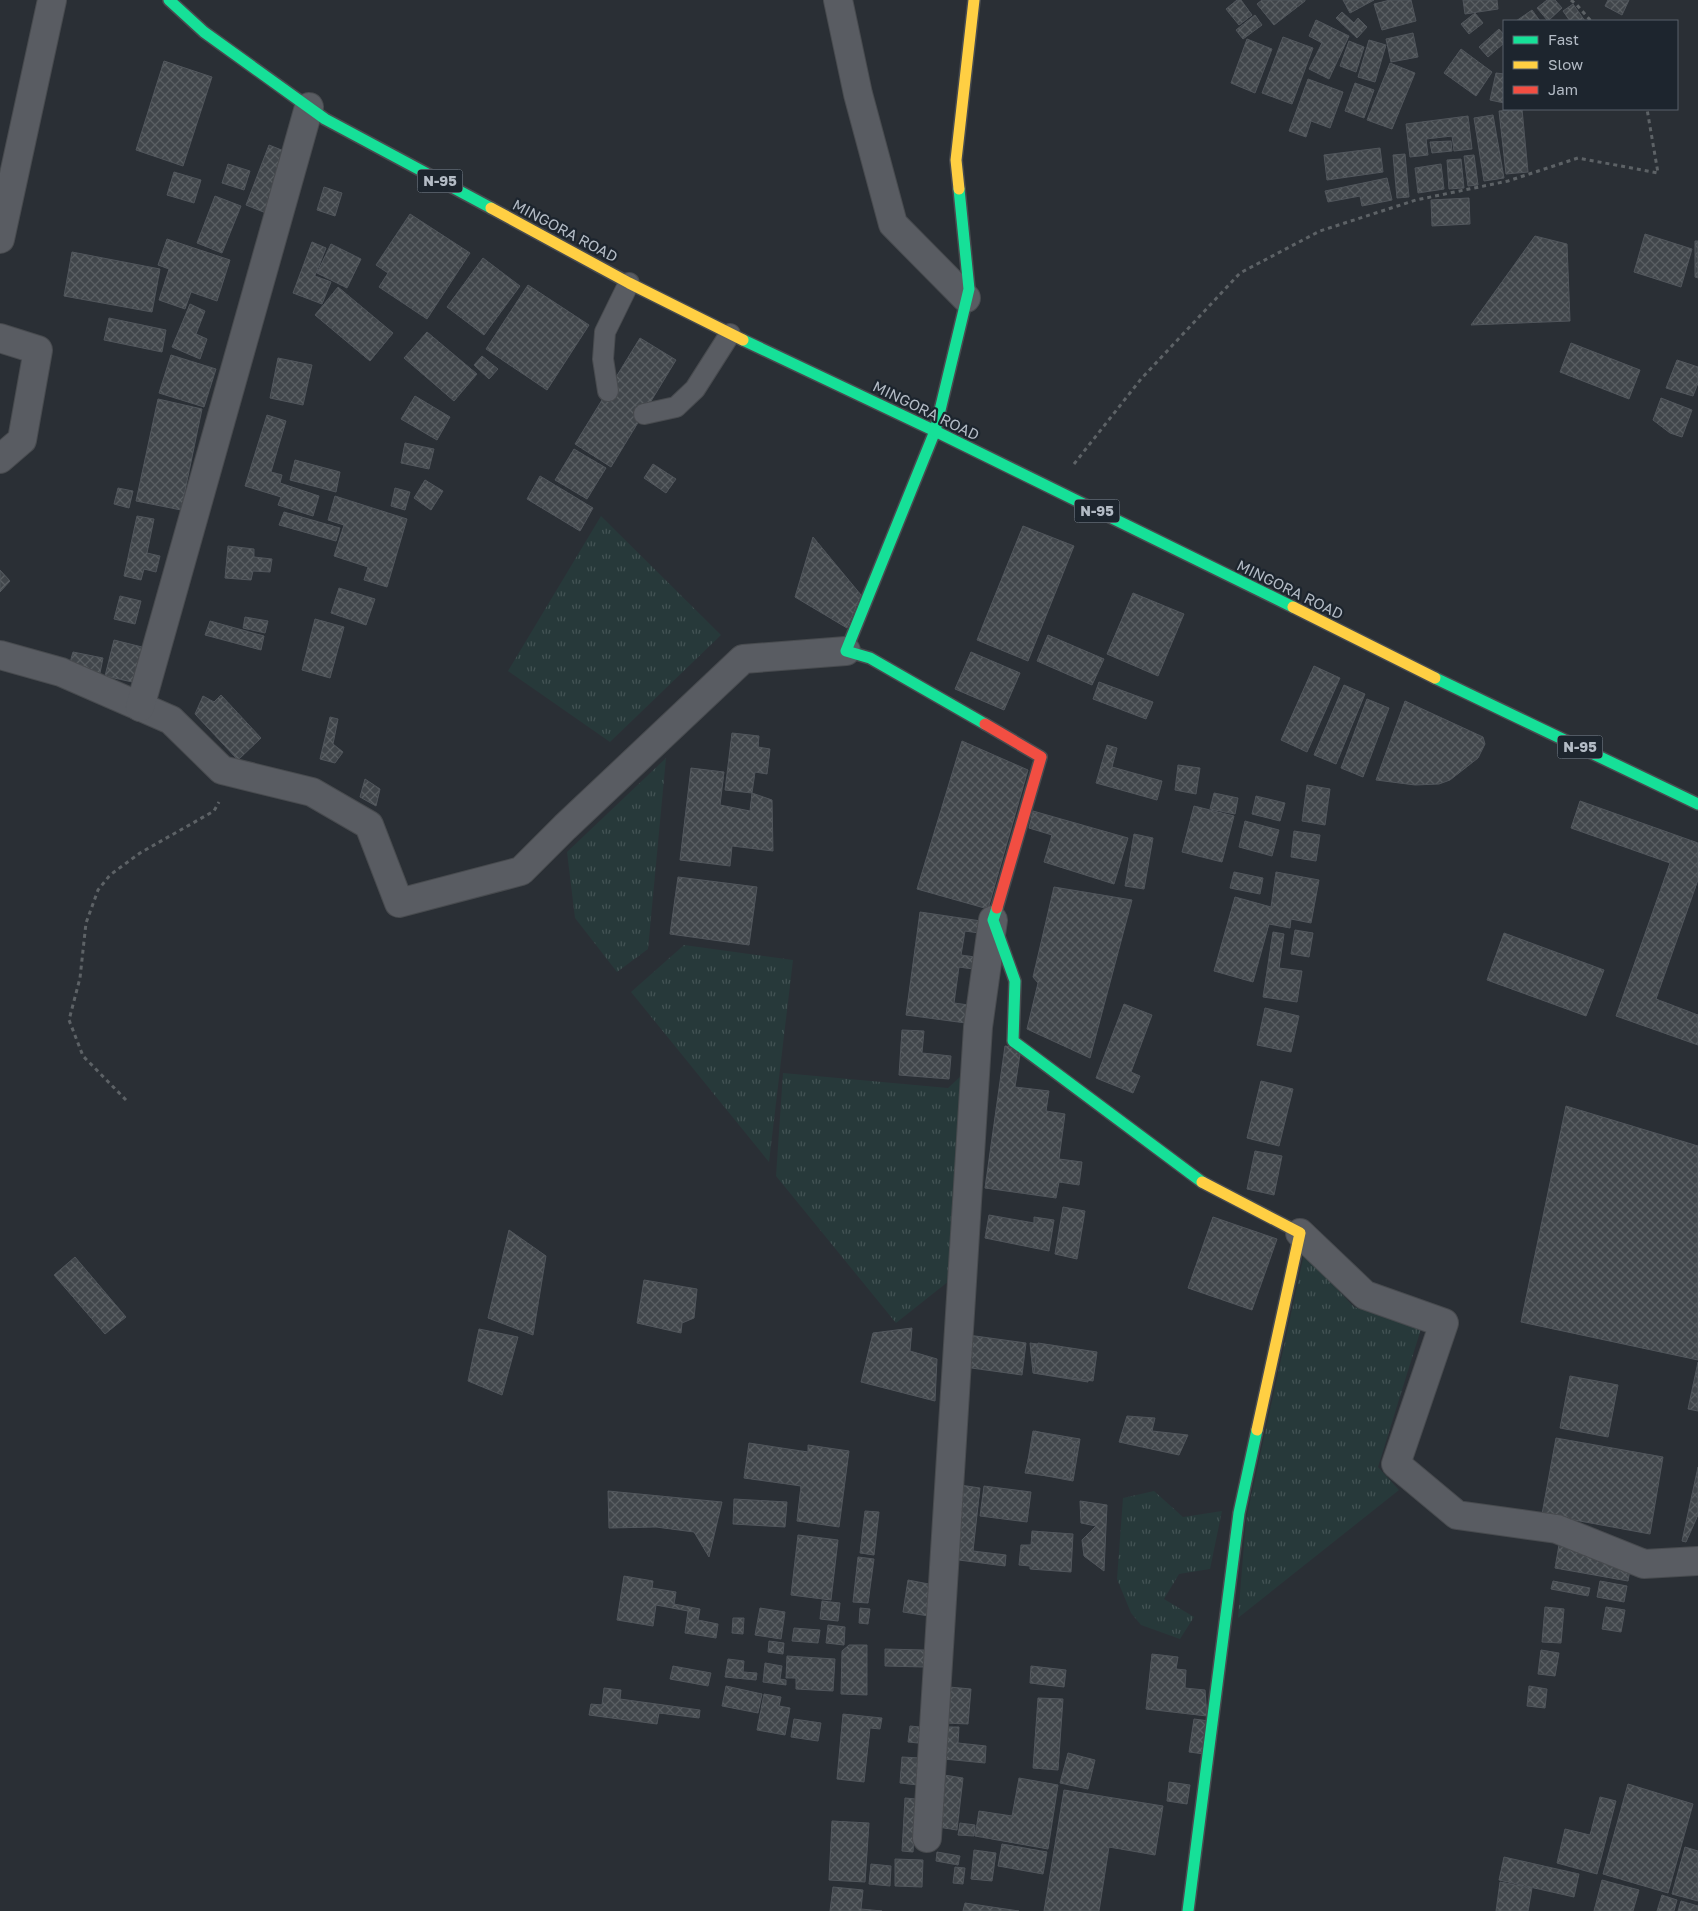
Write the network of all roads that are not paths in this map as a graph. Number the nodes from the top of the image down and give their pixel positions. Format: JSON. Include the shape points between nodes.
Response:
{"nodes":[{"id":1,"x":52,"y":0,"type":"edge"},
{"id":2,"x":169,"y":0,"type":"edge"},
{"id":3,"x":838,"y":0,"type":"edge"},
{"id":4,"x":974,"y":0,"type":"edge"},
{"id":5,"x":309,"y":107,"type":"junction"},
{"id":6,"x":0,"y":239,"type":"edge"},
{"id":7,"x":629,"y":283,"type":"junction"},
{"id":8,"x":966,"y":298,"type":"junction"},
{"id":9,"x":730,"y":334,"type":"junction"},
{"id":10,"x":0,"y":338,"type":"edge"},
{"id":11,"x":608,"y":391,"type":"dead end"},
{"id":12,"x":644,"y":414,"type":"dead end"},
{"id":13,"x":934,"y":431,"type":"junction"},
{"id":14,"x":0,"y":459,"type":"edge"},
{"id":15,"x":846,"y":651,"type":"junction"},
{"id":16,"x":0,"y":655,"type":"edge"},
{"id":17,"x":140,"y":706,"type":"junction"},
{"id":18,"x":1698,"y":804,"type":"edge"},
{"id":19,"x":993,"y":920,"type":"junction"},
{"id":20,"x":1300,"y":1233,"type":"junction"},
{"id":21,"x":1698,"y":1561,"type":"edge"},
{"id":22,"x":926,"y":1838,"type":"dead end"},
{"id":23,"x":1188,"y":1911,"type":"edge"}],
"edges":[{"from":1,"to":6,"type":"street"},
{"from":2,"to":5,"type":"street","name":"MINGORA ROAD","number":"N-95","via":[[204,32]]},
{"from":3,"to":8,"type":"street","via":[[858,94],[894,224]]},
{"from":4,"to":8,"type":"street","via":[[956,160],[969,289]]},
{"from":5,"to":7,"type":"street","name":"MINGORA ROAD","number":"N-95"},
{"from":5,"to":17,"type":"street"},
{"from":7,"to":9,"type":"street","name":"MINGORA ROAD","number":"N-95"},
{"from":7,"to":11,"type":"lane","via":[[606,332],[603,359]]},
{"from":8,"to":13,"type":"street"},
{"from":9,"to":12,"type":"lane","via":[[695,389],[676,407]]},
{"from":9,"to":13,"type":"street","name":"MINGORA ROAD","number":"N-95"},
{"from":10,"to":14,"type":"street","via":[[38,350],[22,440]]},
{"from":13,"to":15,"type":"street"},
{"from":13,"to":18,"type":"street","name":"MINGORA ROAD","number":"N-95"},
{"from":15,"to":17,"type":"street","via":[[743,659],[521,871],[399,903],[369,825],[312,792],[222,770],[171,720]]},
{"from":15,"to":19,"type":"street","via":[[870,658],[1040,757]]},
{"from":16,"to":17,"type":"street","via":[[61,672]]},
{"from":19,"to":20,"type":"street","via":[[1015,981],[1013,1041],[1200,1180]]},
{"from":19,"to":22,"type":"street","via":[[978,1027]]},
{"from":20,"to":21,"type":"street","via":[[1365,1296],[1444,1323],[1396,1464],[1457,1515],[1557,1529],[1644,1564]]},
{"from":20,"to":23,"type":"street","via":[[1239,1513]]}]}
